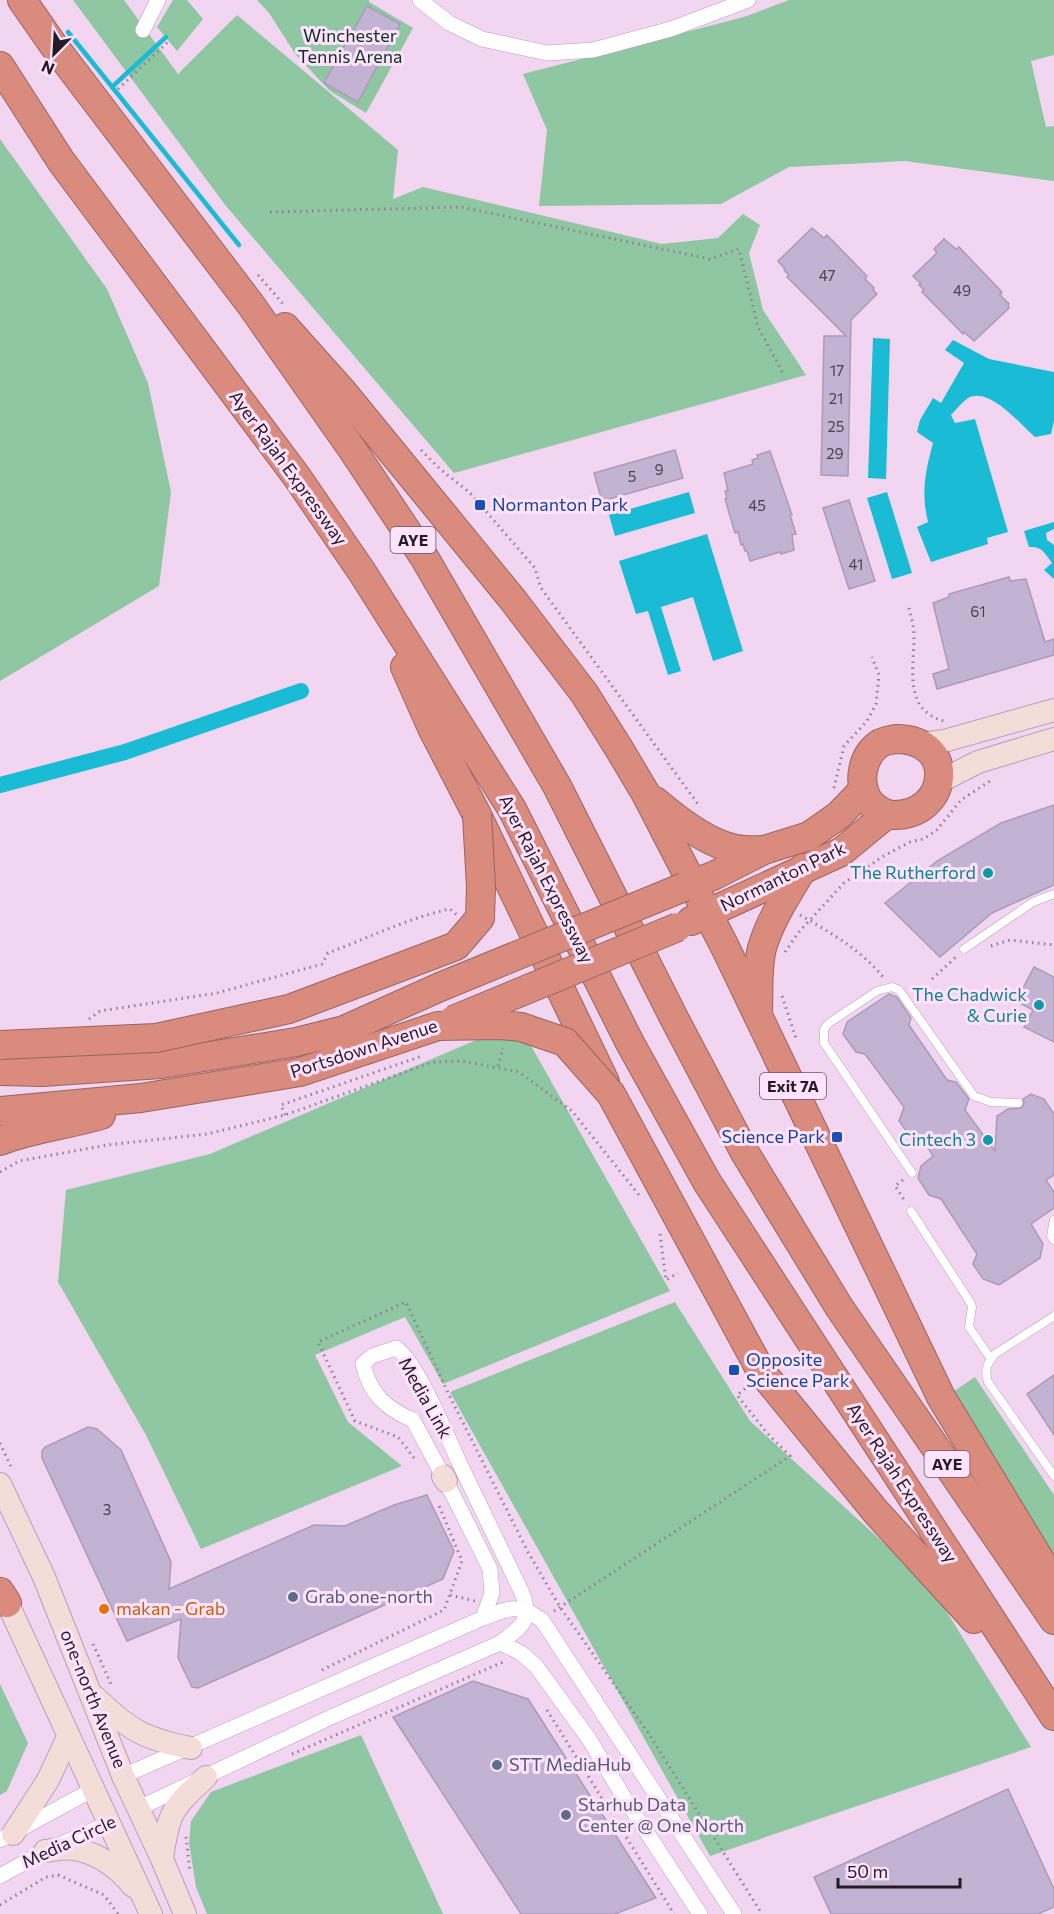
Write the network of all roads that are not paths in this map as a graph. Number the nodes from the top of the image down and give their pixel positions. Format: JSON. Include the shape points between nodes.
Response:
{"nodes":[{"id":1,"x":22,"y":0,"type":"edge"},
{"id":2,"x":158,"y":0,"type":"edge"},
{"id":3,"x":420,"y":0,"type":"edge"},
{"id":4,"x":748,"y":0,"type":"edge"},
{"id":5,"x":143,"y":30,"type":"dead end"},
{"id":6,"x":0,"y":66,"type":"edge"},
{"id":7,"x":251,"y":305,"type":"junction"},
{"id":8,"x":362,"y":572,"type":"junction"},
{"id":9,"x":1054,"y":710,"type":"edge"},
{"id":10,"x":1054,"y":739,"type":"edge"},
{"id":11,"x":922,"y":744,"type":"junction"},
{"id":12,"x":939,"y":782,"type":"junction"},
{"id":13,"x":863,"y":789,"type":"junction"},
{"id":14,"x":646,"y":794,"type":"junction"},
{"id":15,"x":477,"y":815,"type":"junction"},
{"id":16,"x":885,"y":815,"type":"junction"},
{"id":17,"x":764,"y":850,"type":"junction"},
{"id":18,"x":803,"y":868,"type":"junction"},
{"id":19,"x":688,"y":886,"type":"junction"},
{"id":20,"x":1054,"y":894,"type":"edge"},
{"id":21,"x":704,"y":915,"type":"junction"},
{"id":22,"x":469,"y":917,"type":"junction"},
{"id":23,"x":540,"y":946,"type":"junction"},
{"id":24,"x":964,"y":952,"type":"road end"},
{"id":25,"x":555,"y":976,"type":"junction"},
{"id":26,"x":440,"y":987,"type":"junction"},
{"id":27,"x":758,"y":1014,"type":"junction"},
{"id":28,"x":438,"y":1026,"type":"junction"},
{"id":29,"x":0,"y":1045,"type":"edge"},
{"id":30,"x":0,"y":1071,"type":"edge"},
{"id":31,"x":611,"y":1094,"type":"junction"},
{"id":32,"x":141,"y":1098,"type":"junction"},
{"id":33,"x":1018,"y":1102,"type":"dead end"},
{"id":34,"x":0,"y":1111,"type":"edge"},
{"id":35,"x":0,"y":1141,"type":"edge"},
{"id":36,"x":912,"y":1173,"type":"dead end"},
{"id":37,"x":911,"y":1211,"type":"road end"},
{"id":38,"x":1054,"y":1220,"type":"edge"},
{"id":39,"x":1054,"y":1240,"type":"edge"},
{"id":40,"x":1054,"y":1316,"type":"edge"},
{"id":41,"x":991,"y":1359,"type":"junction"},
{"id":42,"x":1054,"y":1476,"type":"edge"},
{"id":43,"x":7,"y":1478,"type":"edge"},
{"id":44,"x":1054,"y":1583,"type":"edge"},
{"id":45,"x":2,"y":1594,"type":"edge"},
{"id":46,"x":527,"y":1610,"type":"junction"},
{"id":47,"x":485,"y":1611,"type":"junction"},
{"id":48,"x":1054,"y":1620,"type":"edge"},
{"id":49,"x":500,"y":1643,"type":"junction"},
{"id":50,"x":1030,"y":1681,"type":"junction"},
{"id":51,"x":90,"y":1692,"type":"junction"},
{"id":52,"x":1054,"y":1716,"type":"edge"},
{"id":53,"x":68,"y":1737,"type":"junction"},
{"id":54,"x":190,"y":1748,"type":"junction"},
{"id":55,"x":123,"y":1776,"type":"junction"},
{"id":56,"x":206,"y":1777,"type":"junction"},
{"id":57,"x":92,"y":1790,"type":"junction"},
{"id":58,"x":139,"y":1809,"type":"junction"},
{"id":59,"x":110,"y":1823,"type":"junction"},
{"id":60,"x":6,"y":1837,"type":"edge"},
{"id":61,"x":45,"y":1851,"type":"junction"},
{"id":62,"x":162,"y":1859,"type":"junction"},
{"id":63,"x":0,"y":1876,"type":"edge"},
{"id":64,"x":149,"y":1909,"type":"edge"},
{"id":65,"x":185,"y":1914,"type":"edge"},
{"id":66,"x":700,"y":1914,"type":"edge"},
{"id":67,"x":734,"y":1914,"type":"edge"}],
"edges":[{"from":1,"to":7,"type":"highway","number":"AYE"},
{"from":2,"to":5,"type":"street"},
{"from":3,"to":4,"type":"street","via":[[449,23],[482,39],[547,53],[593,50],[671,29]]},
{"from":6,"to":8,"type":"highway","name":"Ayer Rajah Expressway","number":"AYE","via":[[61,160],[297,477]]},
{"from":7,"to":14,"type":"highway","via":[[278,318],[488,569],[584,693]]},
{"from":7,"to":48,"type":"highway","number":"AYE","via":[[385,498],[459,617],[557,786],[751,1163],[839,1307]]},
{"from":8,"to":15,"type":"highway","via":[[432,728]]},
{"from":8,"to":50,"type":"highway","name":"Ayer Rajah Expressway","number":"AYE","via":[[512,809],[630,1043],[707,1182]]},
{"from":9,"to":11,"type":"street"},
{"from":10,"to":12,"type":"street","via":[[978,762]]},
{"from":11,"to":12,"type":"highway","via":[[933,754]]},
{"from":11,"to":13,"type":"highway","via":[[896,739],[879,744],[868,755],[862,771]]},
{"from":12,"to":16,"type":"highway","via":[[934,795],[922,807],[901,815]]},
{"from":13,"to":16,"type":"highway","via":[[870,803]]},
{"from":13,"to":17,"type":"highway","name":"Normanton Park","via":[[839,815],[809,836]]},
{"from":14,"to":17,"type":"highway","via":[[681,822],[716,842],[735,849]]},
{"from":14,"to":19,"type":"highway"},
{"from":15,"to":22,"type":"highway","bridge":true,"via":[[482,887]]},
{"from":15,"to":23,"type":"highway","bridge":true},
{"from":16,"to":18,"type":"highway","name":"Normanton Park","via":[[841,852]]},
{"from":17,"to":19,"type":"highway","name":"Normanton Park"},
{"from":18,"to":21,"type":"highway","name":"Normanton Park"},
{"from":18,"to":27,"type":"highway","via":[[763,947]]},
{"from":19,"to":21,"type":"highway"},
{"from":19,"to":23,"type":"highway","name":"Portsdown Avenue","bridge":true},
{"from":20,"to":24,"type":"lane","via":[[1033,902]]},
{"from":21,"to":25,"type":"highway","name":"Portsdown Avenue","bridge":true},
{"from":21,"to":27,"type":"highway","number":"Exit 7A"},
{"from":22,"to":26,"type":"highway","bridge":true,"via":[[468,953]]},
{"from":22,"to":29,"type":"highway","bridge":true,"via":[[456,946],[290,1010],[156,1038]]},
{"from":23,"to":25,"type":"highway"},
{"from":23,"to":26,"type":"highway","name":"Portsdown Avenue","bridge":true},
{"from":25,"to":28,"type":"highway","name":"Portsdown Avenue","bridge":true},
{"from":25,"to":31,"type":"highway","bridge":true},
{"from":26,"to":30,"type":"highway","name":"Portsdown Avenue","via":[[344,1030],[296,1042],[161,1064]]},
{"from":27,"to":44,"type":"highway","number":"Exit 7A","via":[[839,1172],[942,1397]]},
{"from":28,"to":31,"type":"highway","bridge":true,"via":[[521,1027],[565,1042]]},
{"from":28,"to":32,"type":"highway","name":"Portsdown Avenue","via":[[300,1072]]},
{"from":31,"to":50,"type":"highway","bridge":true,"via":[[754,1379]]},
{"from":32,"to":34,"type":"highway","name":"Portsdown Avenue"},
{"from":32,"to":35,"type":"highway","via":[[105,1114]]},
{"from":33,"to":36,"type":"lane","via":[[991,1102],[974,1096],[899,990],[892,987],[877,991],[830,1023],[824,1029],[824,1043]]},
{"from":37,"to":41,"type":"lane","via":[[970,1302],[969,1327]]},
{"from":38,"to":39,"type":"lane"},
{"from":40,"to":41,"type":"lane"},
{"from":41,"to":42,"type":"lane","via":[[988,1382]]},
{"from":43,"to":51,"type":"street","name":"one-north Avenue"},
{"from":45,"to":53,"type":"street","name":"one-north Avenue"},
{"from":46,"to":47,"type":"street","via":[[513,1607]]},
{"from":46,"to":47,"type":"street","name":"Media Link","via":[[404,1353],[396,1348],[372,1356],[363,1364],[368,1382],[378,1398],[413,1420],[441,1485],[489,1569],[492,1593]]},
{"from":46,"to":49,"type":"street","via":[[521,1628]]},
{"from":46,"to":67,"type":"street","via":[[542,1620]]},
{"from":47,"to":54,"type":"street"},
{"from":49,"to":56,"type":"street"},
{"from":49,"to":66,"type":"street","via":[[536,1666],[589,1739]]},
{"from":50,"to":52,"type":"highway","name":"Ayer Rajah Expressway","number":"AYE"},
{"from":51,"to":54,"type":"street","via":[[142,1736]]},
{"from":51,"to":55,"type":"street","name":"one-north Avenue"},
{"from":53,"to":57,"type":"street","name":"one-north Avenue"},
{"from":53,"to":60,"type":"street","via":[[50,1777]]},
{"from":54,"to":55,"type":"street"},
{"from":55,"to":57,"type":"street","name":"Media Circle"},
{"from":55,"to":58,"type":"street","name":"one-north Avenue"},
{"from":56,"to":58,"type":"street"},
{"from":56,"to":62,"type":"street","via":[[179,1802],[172,1815]]},
{"from":57,"to":59,"type":"street","name":"one-north Avenue"},
{"from":57,"to":60,"type":"street","name":"Media Circle"},
{"from":58,"to":59,"type":"street","name":"Media Circle"},
{"from":58,"to":62,"type":"street","name":"one-north Avenue"},
{"from":59,"to":61,"type":"street","name":"Media Circle"},
{"from":59,"to":64,"type":"street","name":"one-north Avenue"},
{"from":61,"to":63,"type":"street","name":"Media Circle"},
{"from":61,"to":64,"type":"street","via":[[72,1848],[108,1862],[123,1874]]},
{"from":62,"to":65,"type":"street","name":"one-north Avenue"}]}
